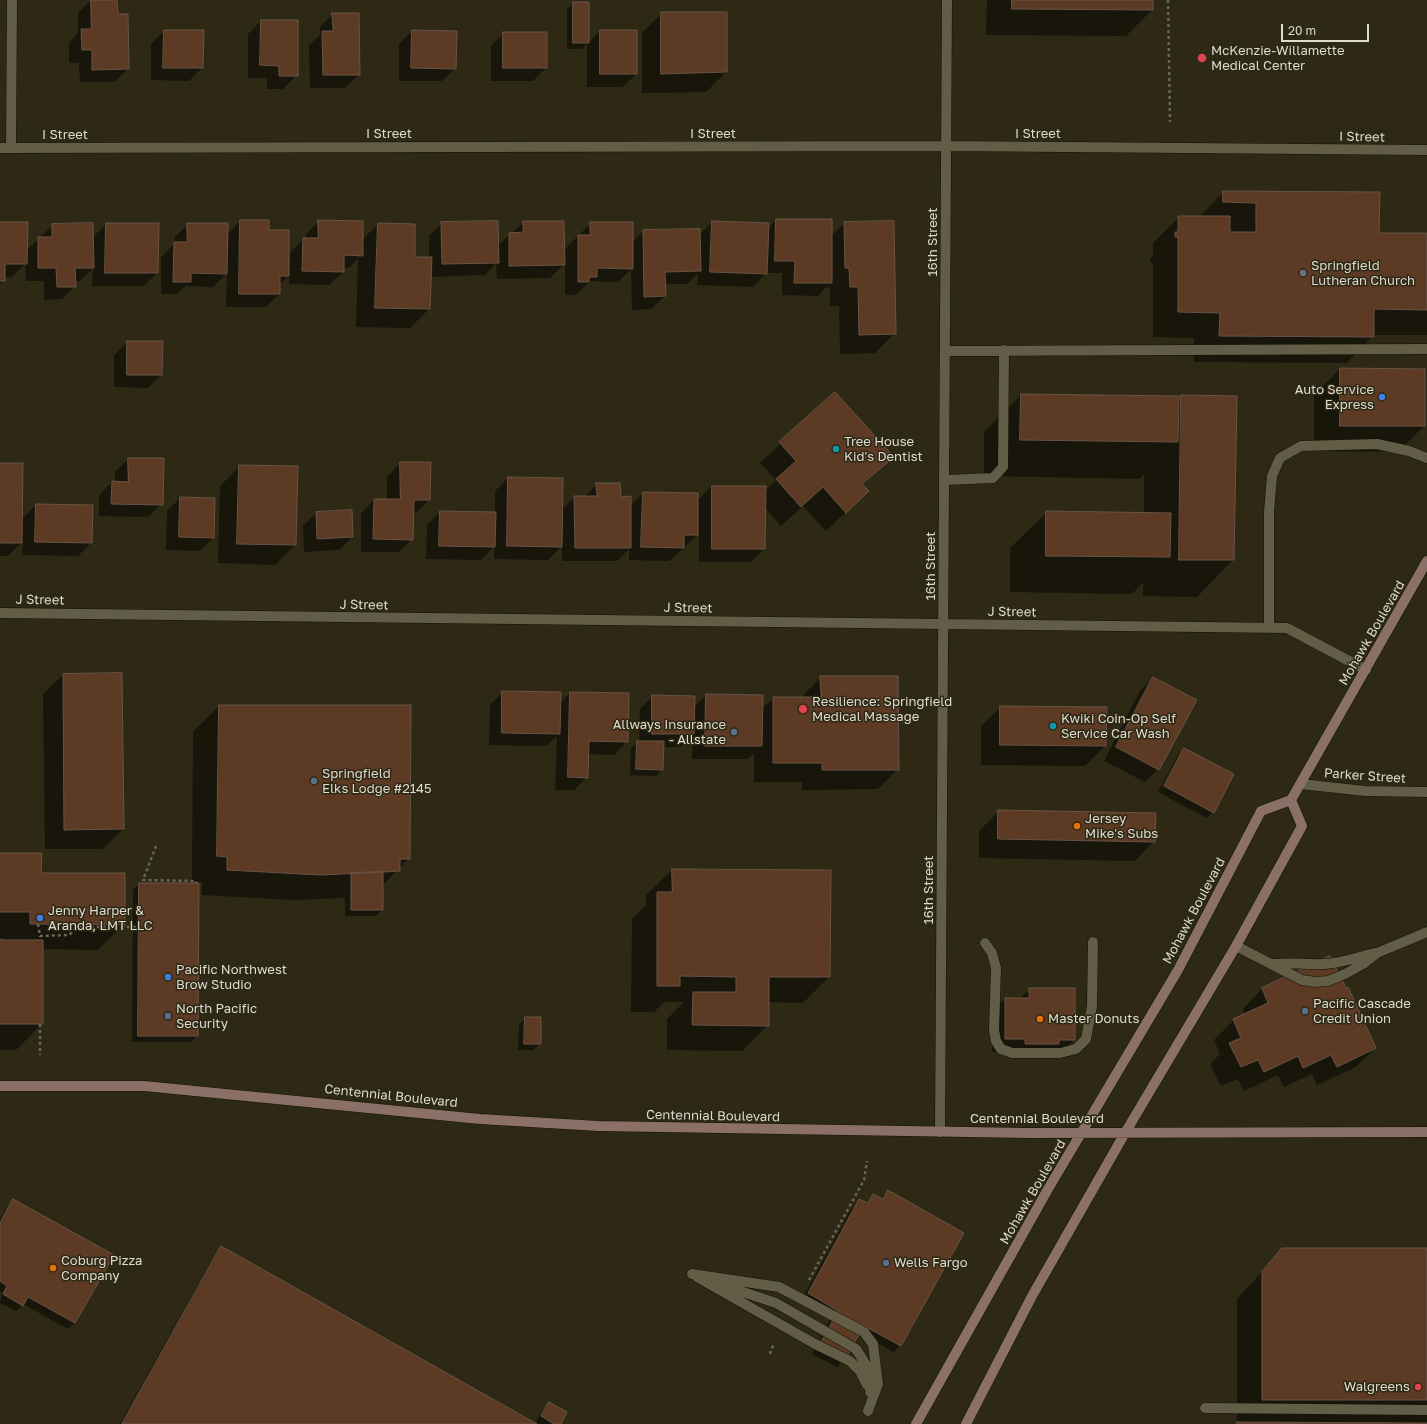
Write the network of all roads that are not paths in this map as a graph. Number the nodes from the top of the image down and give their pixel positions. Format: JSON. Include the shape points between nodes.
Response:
{"nodes":[{"id":1,"x":12,"y":0,"type":"edge"},
{"id":2,"x":947,"y":0,"type":"edge"},
{"id":3,"x":946,"y":146,"type":"junction"},
{"id":4,"x":0,"y":148,"type":"edge"},
{"id":5,"x":11,"y":148,"type":"junction"},
{"id":6,"x":1427,"y":150,"type":"edge"},
{"id":7,"x":1427,"y":349,"type":"edge"},
{"id":8,"x":1004,"y":350,"type":"junction"},
{"id":9,"x":945,"y":351,"type":"junction"},
{"id":10,"x":1427,"y":458,"type":"edge"},
{"id":11,"x":945,"y":480,"type":"junction"},
{"id":12,"x":1427,"y":561,"type":"edge"},
{"id":13,"x":0,"y":613,"type":"edge"},
{"id":14,"x":944,"y":624,"type":"junction"},
{"id":15,"x":1269,"y":627,"type":"junction"},
{"id":16,"x":1366,"y":670,"type":"junction"},
{"id":17,"x":1301,"y":784,"type":"junction"},
{"id":18,"x":1427,"y":792,"type":"edge"},
{"id":19,"x":1291,"y":800,"type":"junction"},
{"id":20,"x":1427,"y":932,"type":"edge"},
{"id":21,"x":1093,"y":942,"type":"dead end"},
{"id":22,"x":985,"y":943,"type":"dead end"},
{"id":23,"x":1236,"y":946,"type":"junction"},
{"id":24,"x":1377,"y":953,"type":"junction"},
{"id":25,"x":1274,"y":964,"type":"junction"},
{"id":26,"x":0,"y":1086,"type":"edge"},
{"id":27,"x":940,"y":1132,"type":"junction"},
{"id":28,"x":1427,"y":1132,"type":"edge"},
{"id":29,"x":1082,"y":1133,"type":"junction"},
{"id":30,"x":1125,"y":1133,"type":"junction"},
{"id":31,"x":692,"y":1274,"type":"junction"},
{"id":32,"x":1205,"y":1408,"type":"dead end"},
{"id":33,"x":1427,"y":1410,"type":"edge"},
{"id":34,"x":868,"y":1411,"type":"junction"},
{"id":35,"x":916,"y":1424,"type":"edge"},
{"id":36,"x":966,"y":1424,"type":"edge"}],
"edges":[{"from":1,"to":5,"type":"street"},
{"from":2,"to":3,"type":"street","name":"16th Street"},
{"from":3,"to":5,"type":"street","name":"I Street"},
{"from":3,"to":6,"type":"street","name":"I Street"},
{"from":3,"to":9,"type":"street","name":"16th Street"},
{"from":4,"to":5,"type":"street","name":"I Street"},
{"from":7,"to":8,"type":"street"},
{"from":8,"to":9,"type":"street"},
{"from":8,"to":11,"type":"street","via":[[1003,467],[993,478]]},
{"from":9,"to":11,"type":"street","name":"16th Street"},
{"from":10,"to":15,"type":"street","via":[[1377,444],[1301,446],[1280,458],[1272,476],[1269,512]]},
{"from":11,"to":14,"type":"street","name":"16th Street"},
{"from":12,"to":16,"type":"main road","name":"Mohawk Boulevard"},
{"from":13,"to":14,"type":"street","name":"J Street"},
{"from":14,"to":15,"type":"street","name":"J Street"},
{"from":14,"to":27,"type":"street","name":"16th Street"},
{"from":15,"to":16,"type":"street","name":"J Street","via":[[1287,628]]},
{"from":16,"to":17,"type":"main road","name":"Mohawk Boulevard"},
{"from":17,"to":18,"type":"street","name":"Parker Street","via":[[1365,791]]},
{"from":17,"to":19,"type":"main road","name":"Mohawk Boulevard"},
{"from":19,"to":23,"type":"main road","via":[[1302,826]]},
{"from":19,"to":29,"type":"main road","name":"Mohawk Boulevard","via":[[1261,811],[1178,970]]},
{"from":20,"to":24,"type":"street"},
{"from":21,"to":22,"type":"street","via":[[1092,1006],[1086,1039],[1076,1049],[1060,1053],[1012,1053],[1001,1049],[996,1042],[996,968],[992,953]]},
{"from":23,"to":25,"type":"street"},
{"from":23,"to":30,"type":"main road"},
{"from":24,"to":25,"type":"street","via":[[1336,963]]},
{"from":24,"to":25,"type":"street","via":[[1363,964],[1328,981],[1302,980]]},
{"from":26,"to":27,"type":"main road","name":"Centennial Boulevard","via":[[144,1086],[480,1119],[598,1126]]},
{"from":27,"to":29,"type":"main road","name":"Centennial Boulevard"},
{"from":28,"to":30,"type":"main road","name":"Centennial Boulevard"},
{"from":29,"to":30,"type":"main road","name":"Centennial Boulevard"},
{"from":29,"to":35,"type":"main road","name":"Mohawk Boulevard"},
{"from":30,"to":36,"type":"main road","via":[[1032,1296]]},
{"from":31,"to":34,"type":"street","via":[[850,1361],[860,1371],[867,1384]]},
{"from":31,"to":34,"type":"street","via":[[776,1303],[856,1349],[866,1365],[871,1381]]},
{"from":31,"to":34,"type":"street","via":[[779,1287],[864,1332],[873,1344],[878,1384]]},
{"from":32,"to":33,"type":"street"}]}
